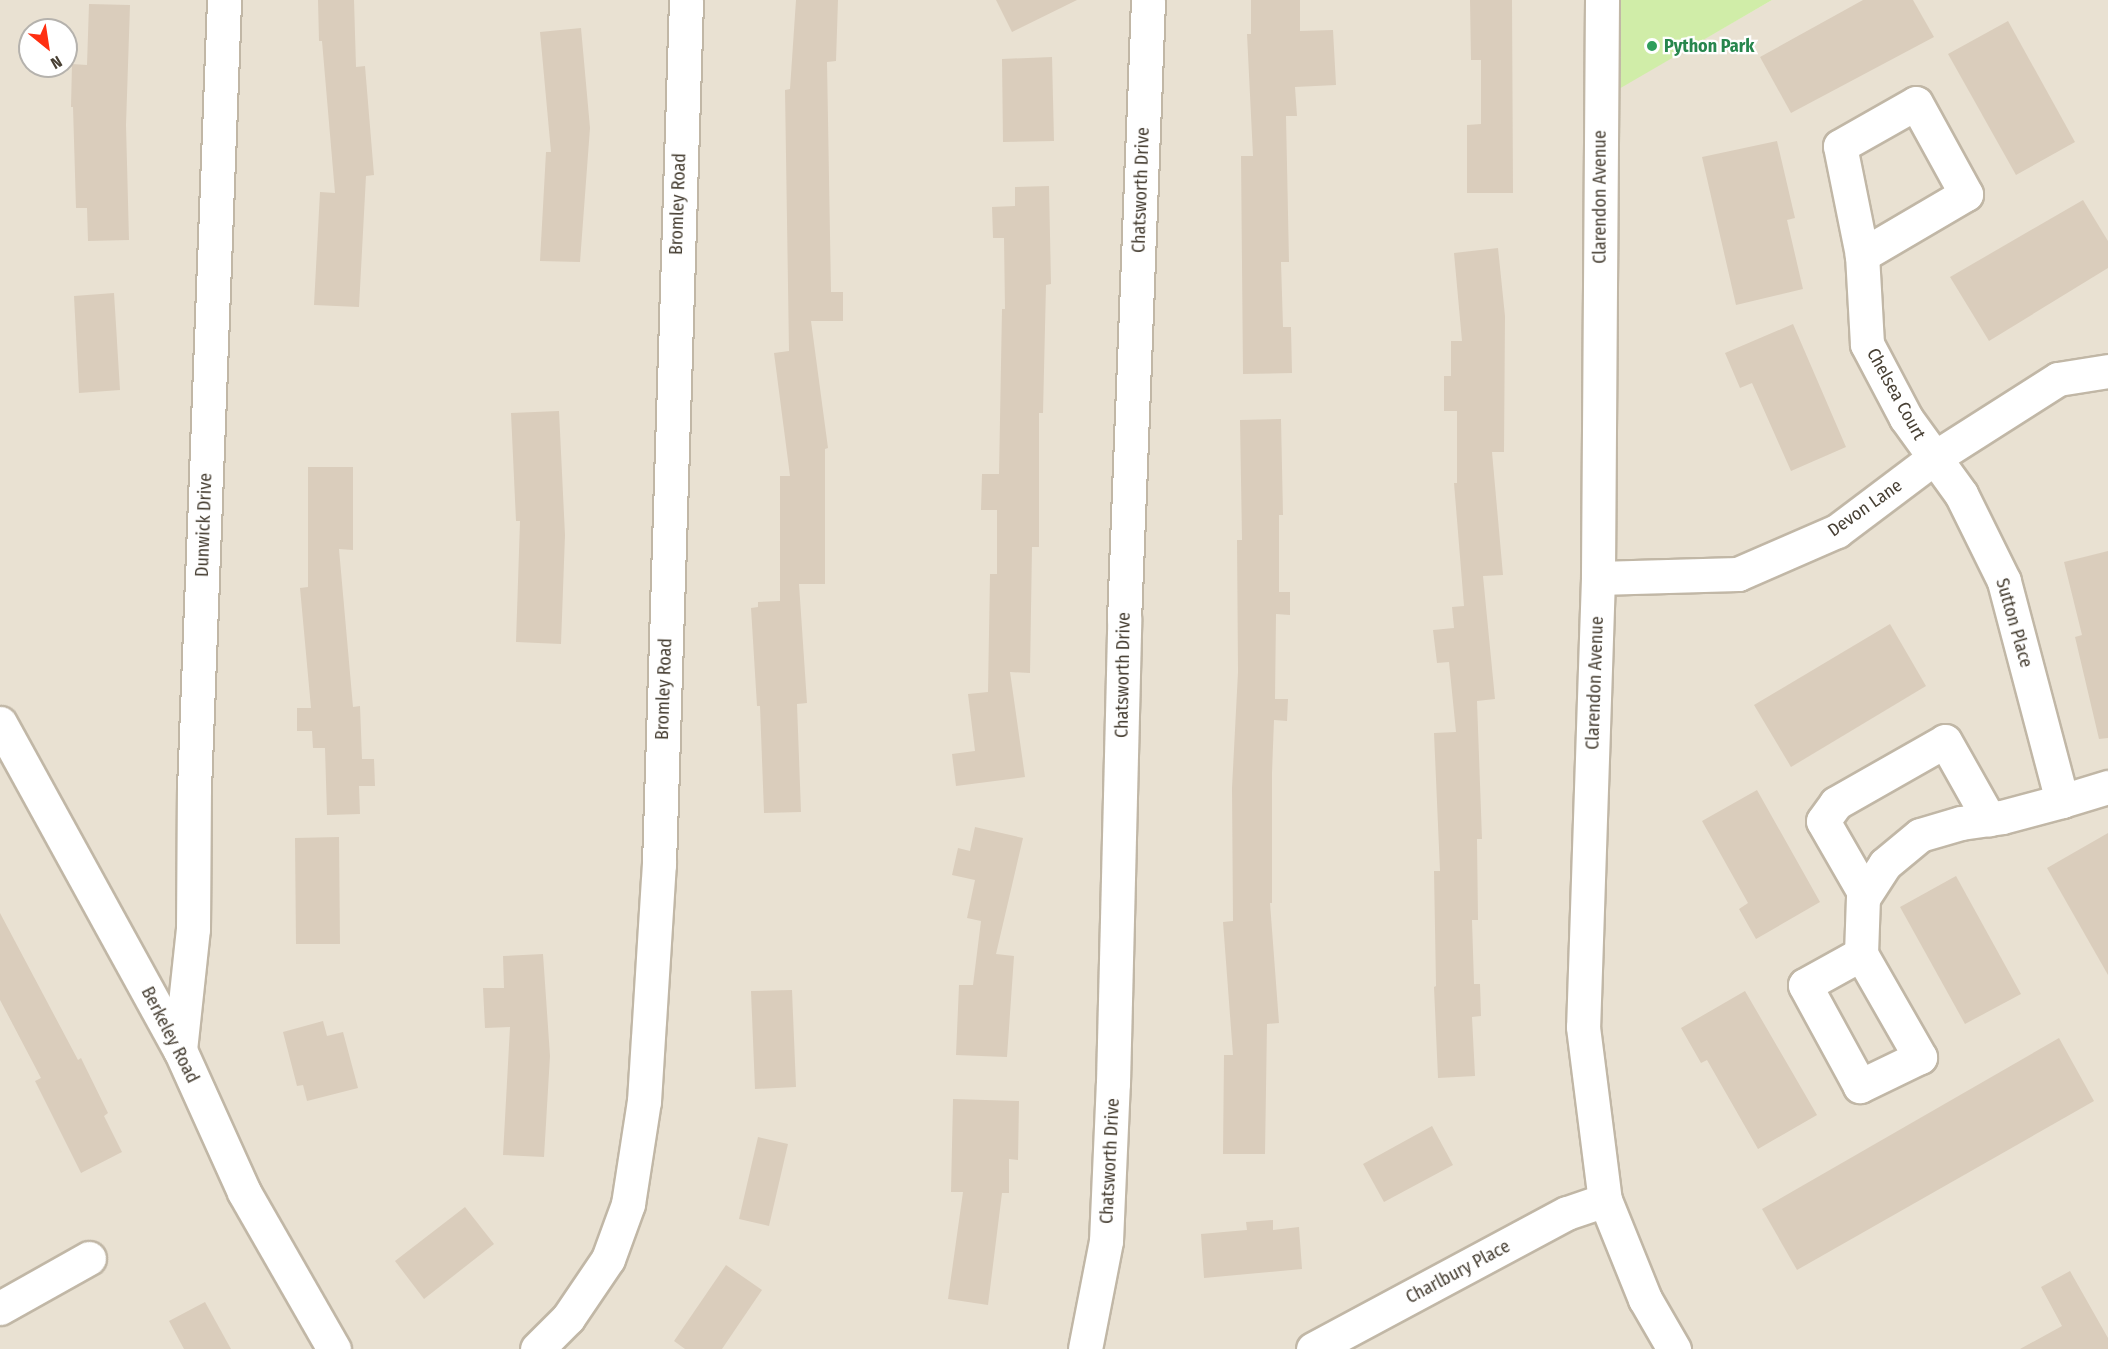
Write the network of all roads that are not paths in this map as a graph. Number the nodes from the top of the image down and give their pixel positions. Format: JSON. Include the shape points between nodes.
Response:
{"nodes":[{"id":1,"x":224,"y":0,"type":"edge"},
{"id":2,"x":686,"y":0,"type":"edge"},
{"id":3,"x":1149,"y":0,"type":"edge"},
{"id":4,"x":1602,"y":0,"type":"edge"},
{"id":5,"x":1862,"y":255,"type":"junction"},
{"id":6,"x":2108,"y":371,"type":"edge"},
{"id":7,"x":1934,"y":458,"type":"junction"},
{"id":8,"x":1598,"y":578,"type":"junction"},
{"id":9,"x":0,"y":723,"type":"edge"},
{"id":10,"x":2108,"y":788,"type":"edge"},
{"id":11,"x":2062,"y":801,"type":"junction"},
{"id":12,"x":1989,"y":819,"type":"junction"},
{"id":13,"x":1865,"y":894,"type":"junction"},
{"id":14,"x":1861,"y":954,"type":"dead end"},
{"id":15,"x":180,"y":1050,"type":"junction"},
{"id":16,"x":1605,"y":1200,"type":"junction"},
{"id":17,"x":89,"y":1258,"type":"dead end"},
{"id":18,"x":0,"y":1308,"type":"edge"},
{"id":19,"x":1090,"y":1348,"type":"edge"},
{"id":20,"x":334,"y":1349,"type":"edge"},
{"id":21,"x":537,"y":1349,"type":"edge"},
{"id":22,"x":1314,"y":1349,"type":"edge"},
{"id":23,"x":1674,"y":1349,"type":"edge"}],
"edges":[{"from":1,"to":15,"type":"street","name":"Dunwick Drive","via":[[192,929]]},
{"from":2,"to":21,"type":"street","name":"Bromley Road","via":[[659,864],[644,1101],[628,1204],[608,1259],[568,1318]]},
{"from":3,"to":19,"type":"street","name":"Chatsworth Drive","via":[[1124,620],[1107,1230]]},
{"from":4,"to":8,"type":"street","name":"Clarendon Avenue"},
{"from":5,"to":5,"type":"street","name":"Chelsea Court","via":[[1839,146],[1916,103],[1966,194]]},
{"from":5,"to":7,"type":"street","name":"Chelsea Court","via":[[1867,344],[1906,417]]},
{"from":6,"to":7,"type":"street","name":"Devon Lane","via":[[2058,379]]},
{"from":7,"to":8,"type":"street","name":"Devon Lane","via":[[1837,531],[1738,574]]},
{"from":7,"to":11,"type":"street","name":"Sutton Place","via":[[1961,494],[2004,581]]},
{"from":8,"to":16,"type":"street","name":"Clarendon Avenue","via":[[1583,1027]]},
{"from":9,"to":15,"type":"street","name":"Berkeley Road"},
{"from":10,"to":11,"type":"street"},
{"from":11,"to":12,"type":"street"},
{"from":12,"to":13,"type":"street","via":[[1920,835],[1885,864]]},
{"from":12,"to":13,"type":"street","via":[[1945,741],[1836,802],[1823,821]]},
{"from":13,"to":14,"type":"street"},
{"from":15,"to":20,"type":"street","name":"Berkeley Road","via":[[244,1192]]},
{"from":16,"to":22,"type":"street","name":"Charlbury Place","via":[[1568,1213]]},
{"from":16,"to":23,"type":"street","name":"Clarendon Avenue","via":[[1645,1299]]},
{"from":17,"to":18,"type":"street"}]}
